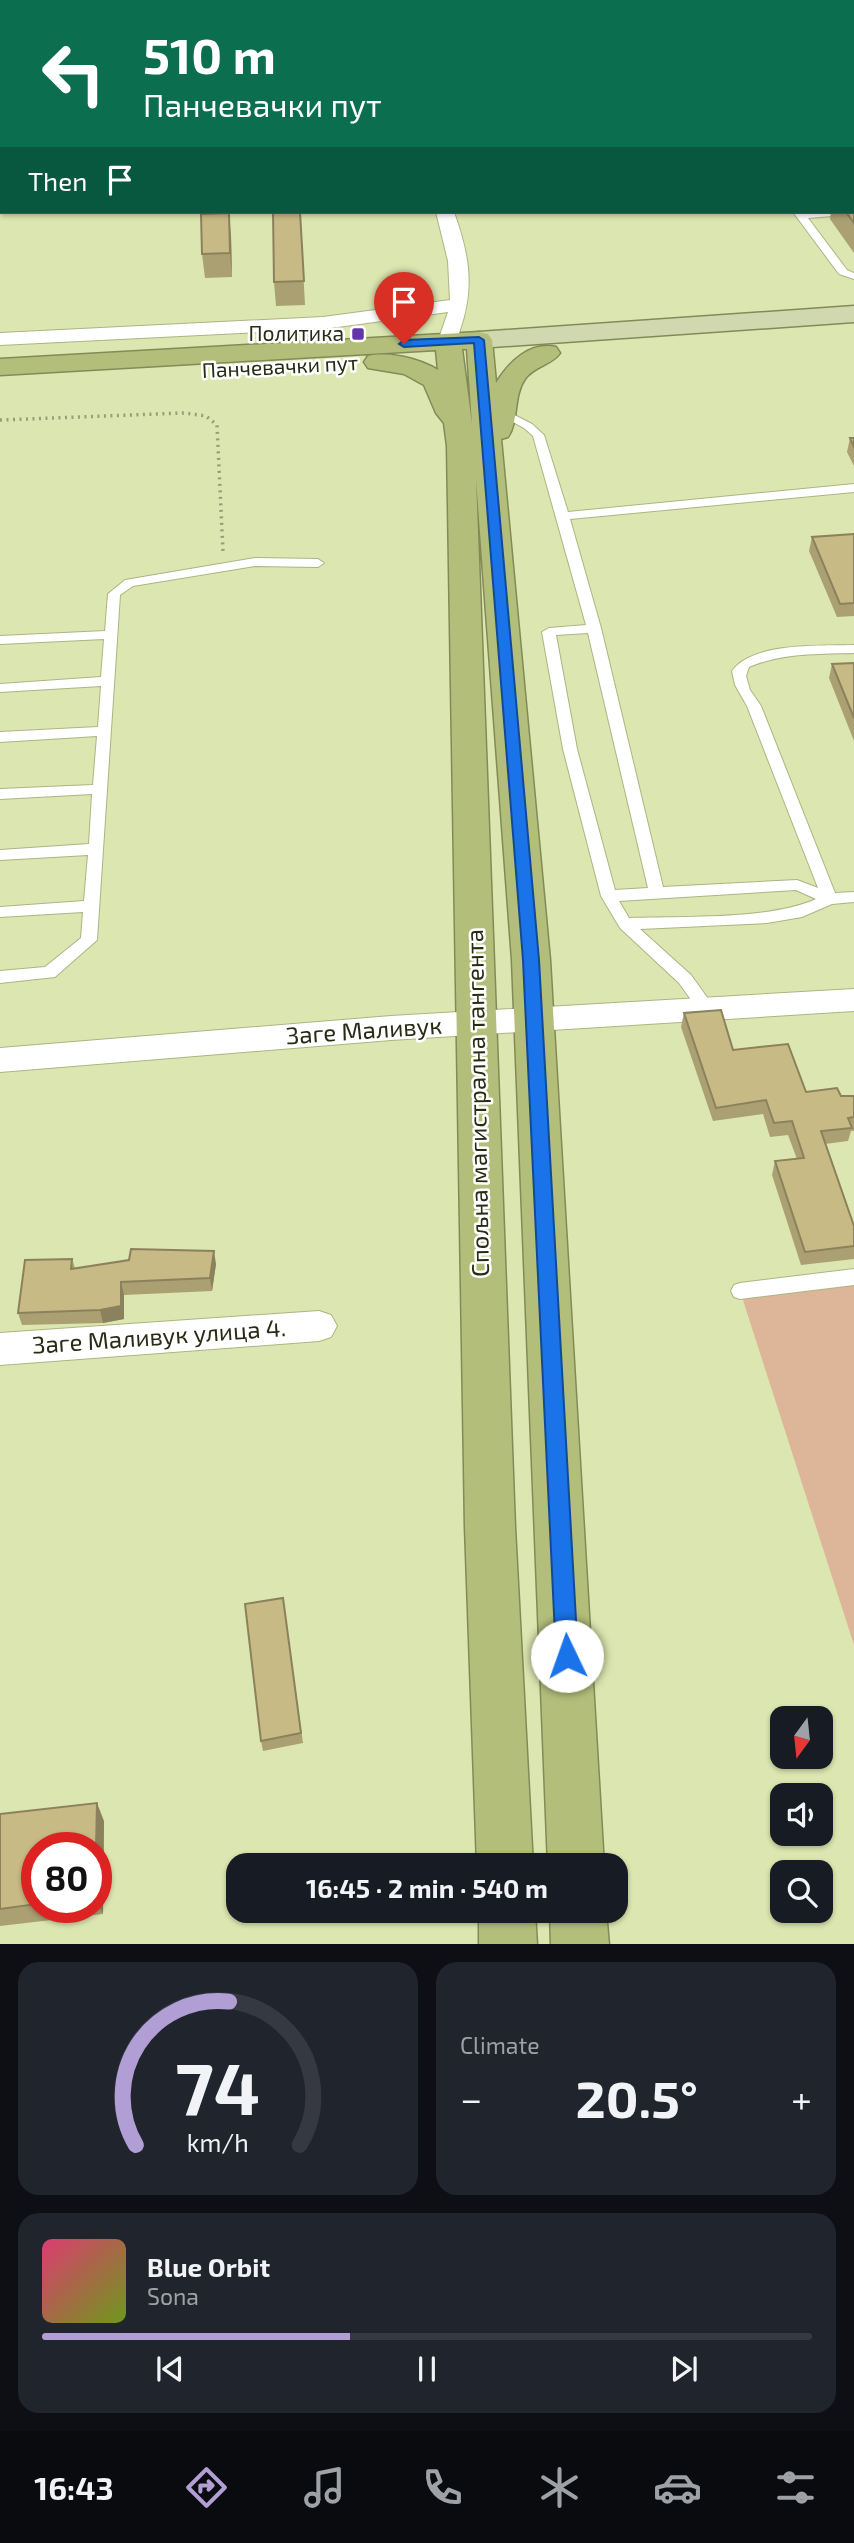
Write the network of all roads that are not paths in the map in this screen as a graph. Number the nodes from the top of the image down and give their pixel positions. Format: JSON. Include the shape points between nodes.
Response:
{"nodes":[{"id":1,"x":445,"y":214,"type":"edge"},
{"id":2,"x":800,"y":214,"type":"edge"},
{"id":3,"x":854,"y":276,"type":"edge"},
{"id":4,"x":458,"y":309,"type":"junction"},
{"id":5,"x":854,"y":314,"type":"edge"},
{"id":6,"x":854,"y":330,"type":"edge"},
{"id":7,"x":0,"y":339,"type":"edge"},
{"id":8,"x":479,"y":348,"type":"junction"},
{"id":9,"x":449,"y":350,"type":"junction"},
{"id":10,"x":547,"y":353,"type":"junction"},
{"id":11,"x":377,"y":362,"type":"junction"},
{"id":12,"x":0,"y":367,"type":"edge"},
{"id":13,"x":0,"y":383,"type":"edge"},
{"id":14,"x":499,"y":410,"type":"junction"},
{"id":15,"x":474,"y":441,"type":"junction"},
{"id":16,"x":854,"y":488,"type":"edge"},
{"id":17,"x":564,"y":516,"type":"junction"},
{"id":18,"x":318,"y":563,"type":"dead end"},
{"id":19,"x":595,"y":628,"type":"junction"},
{"id":20,"x":111,"y":635,"type":"junction"},
{"id":21,"x":0,"y":640,"type":"edge"},
{"id":22,"x":854,"y":649,"type":"edge"},
{"id":23,"x":108,"y":681,"type":"junction"},
{"id":24,"x":0,"y":688,"type":"edge"},
{"id":25,"x":104,"y":731,"type":"junction"},
{"id":26,"x":0,"y":737,"type":"edge"},
{"id":27,"x":100,"y":789,"type":"junction"},
{"id":28,"x":0,"y":794,"type":"edge"},
{"id":29,"x":95,"y":849,"type":"junction"},
{"id":30,"x":0,"y":855,"type":"edge"},
{"id":31,"x":657,"y":894,"type":"junction"},
{"id":32,"x":609,"y":896,"type":"junction"},
{"id":33,"x":854,"y":897,"type":"edge"},
{"id":34,"x":830,"y":899,"type":"junction"},
{"id":35,"x":91,"y":906,"type":"junction"},
{"id":36,"x":0,"y":912,"type":"edge"},
{"id":37,"x":625,"y":924,"type":"junction"},
{"id":38,"x":0,"y":977,"type":"edge"},
{"id":39,"x":854,"y":1000,"type":"edge"},
{"id":40,"x":708,"y":1011,"type":"junction"},
{"id":41,"x":535,"y":1020,"type":"junction"},
{"id":42,"x":475,"y":1023,"type":"junction"},
{"id":43,"x":0,"y":1060,"type":"edge"},
{"id":44,"x":854,"y":1277,"type":"edge"},
{"id":45,"x":740,"y":1291,"type":"dead end"},
{"id":46,"x":319,"y":1326,"type":"dead end"},
{"id":47,"x":0,"y":1349,"type":"edge"},
{"id":48,"x":504,"y":1853,"type":"edge"},
{"id":49,"x":575,"y":1853,"type":"edge"},
{"id":50,"x":507,"y":1923,"type":"edge"},
{"id":51,"x":579,"y":1923,"type":"edge"},
{"id":52,"x":508,"y":1944,"type":"edge"},
{"id":53,"x":580,"y":1944,"type":"edge"}],
"edges":[{"from":1,"to":4,"type":"street","via":[[460,277]]},
{"from":2,"to":3,"type":"lane","via":[[843,272]]},
{"from":4,"to":7,"type":"street","via":[[323,323]]},
{"from":4,"to":8,"type":"street","via":[[476,331]]},
{"from":4,"to":9,"type":"street","via":[[449,327]]},
{"from":5,"to":8,"type":"main road","name":"Панчевачки пут"},
{"from":6,"to":10,"type":"main road","name":"Панчевачки пут"},
{"from":8,"to":9,"type":"highway","name":"Панчевачки пут"},
{"from":8,"to":10,"type":"main road","name":"Панчевачки пут"},
{"from":8,"to":15,"type":"highway","name":"Спољна магистрална тангента"},
{"from":9,"to":11,"type":"highway","name":"Панчевачки пут"},
{"from":9,"to":12,"type":"highway","name":"Панчевачки пут"},
{"from":9,"to":15,"type":"highway","name":"Спољна магистрална тангента"},
{"from":10,"to":14,"type":"highway","via":[[516,372]]},
{"from":11,"to":13,"type":"highway","name":"Панчевачки пут"},
{"from":11,"to":15,"type":"highway","via":[[414,369],[433,379],[440,387],[444,407]]},
{"from":14,"to":15,"type":"highway","via":[[497,438]]},
{"from":14,"to":17,"type":"lane","via":[[538,435]]},
{"from":15,"to":41,"type":"highway","name":"Спољна магистрална тангента"},
{"from":15,"to":42,"type":"highway","name":"Спољна магистрална тангента"},
{"from":16,"to":17,"type":"lane"},
{"from":17,"to":19,"type":"lane"},
{"from":18,"to":20,"type":"lane","via":[[255,562],[129,583],[114,594]]},
{"from":19,"to":31,"type":"lane"},
{"from":19,"to":32,"type":"lane","via":[[549,632],[570,749]]},
{"from":20,"to":21,"type":"lane"},
{"from":20,"to":23,"type":"lane"},
{"from":22,"to":34,"type":"lane","via":[[778,654],[753,659],[739,671],[739,681],[754,706]]},
{"from":23,"to":24,"type":"lane"},
{"from":23,"to":25,"type":"lane"},
{"from":25,"to":26,"type":"lane"},
{"from":25,"to":27,"type":"lane"},
{"from":27,"to":28,"type":"lane"},
{"from":27,"to":29,"type":"lane"},
{"from":29,"to":30,"type":"lane"},
{"from":29,"to":35,"type":"lane"},
{"from":31,"to":32,"type":"lane"},
{"from":31,"to":34,"type":"lane","via":[[797,885]]},
{"from":32,"to":37,"type":"lane"},
{"from":33,"to":34,"type":"lane"},
{"from":34,"to":37,"type":"lane","via":[[802,912],[767,917]]},
{"from":35,"to":36,"type":"lane"},
{"from":35,"to":38,"type":"lane","via":[[89,940],[49,973]]},
{"from":37,"to":40,"type":"lane","via":[[685,979]]},
{"from":39,"to":40,"type":"street","name":"Заге Маливук"},
{"from":40,"to":41,"type":"street","name":"Заге Маливук"},
{"from":41,"to":42,"type":"street","name":"Заге Маливук"},
{"from":41,"to":49,"type":"highway","name":"Спољна магистрална тангента"},
{"from":42,"to":43,"type":"street","name":"Заге Маливук"},
{"from":42,"to":48,"type":"highway","name":"Спољна магистрална тангента"},
{"from":44,"to":45,"type":"lane"},
{"from":46,"to":47,"type":"street","name":"Заге Маливук улица 4."},
{"from":50,"to":52,"type":"highway"},
{"from":51,"to":53,"type":"highway"}]}
